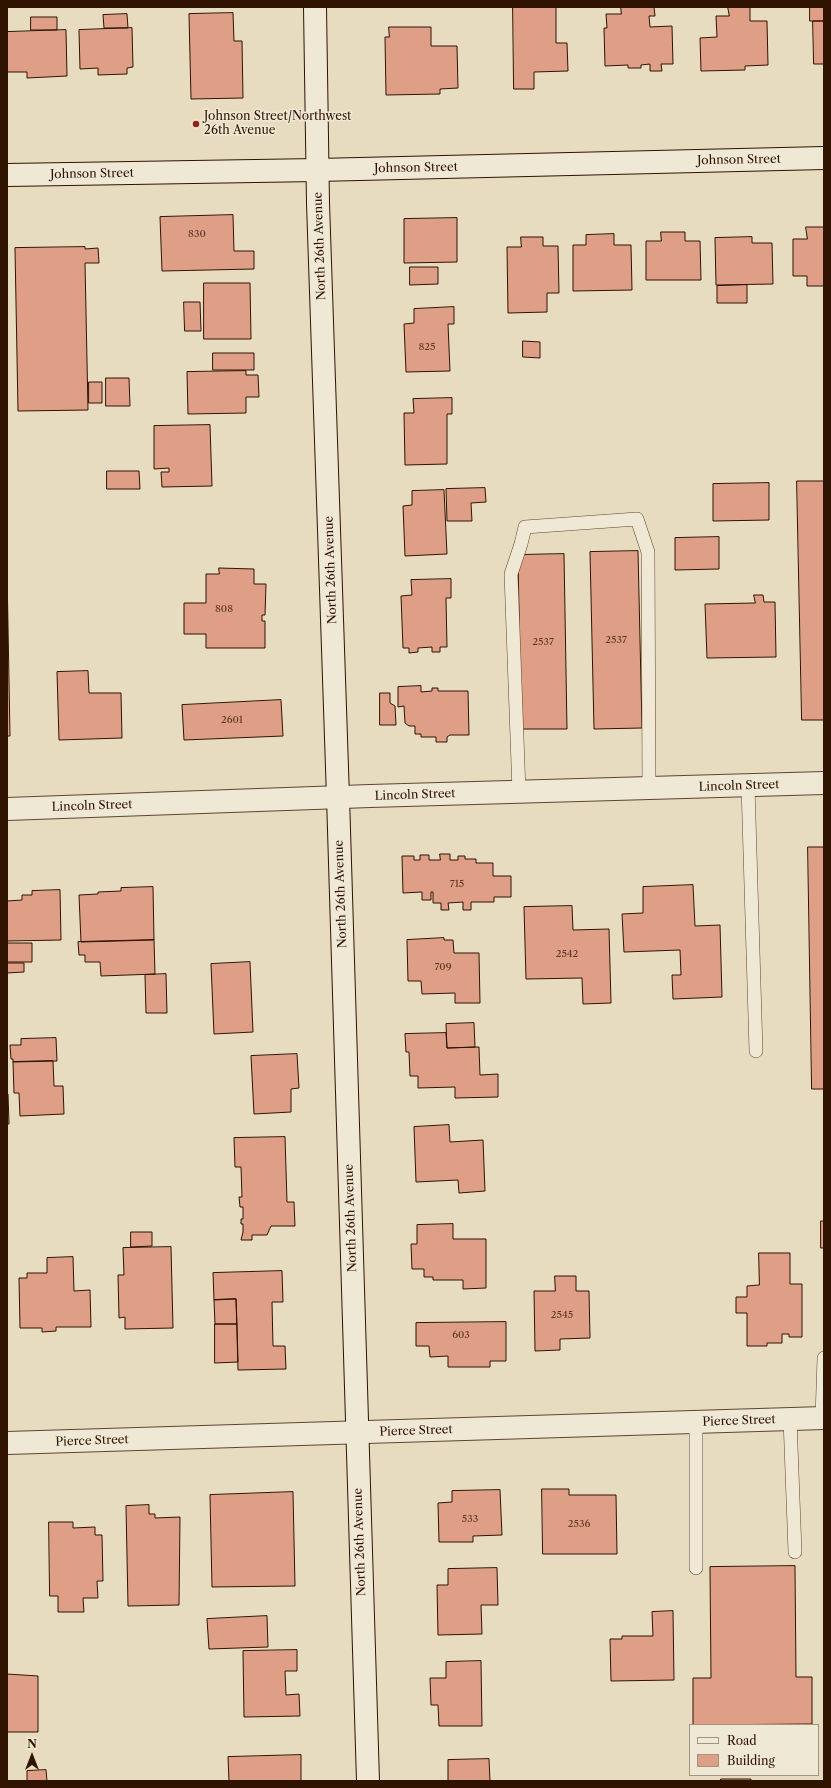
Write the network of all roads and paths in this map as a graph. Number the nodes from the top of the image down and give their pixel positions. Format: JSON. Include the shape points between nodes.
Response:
{"nodes":[{"id":1,"x":315,"y":7,"type":"edge"},
{"id":2,"x":824,"y":158,"type":"edge"},
{"id":3,"x":317,"y":170,"type":"junction"},
{"id":4,"x":7,"y":175,"type":"edge"},
{"id":5,"x":824,"y":784,"type":"edge"},
{"id":6,"x":748,"y":786,"type":"junction"},
{"id":7,"x":649,"y":788,"type":"junction"},
{"id":8,"x":519,"y":792,"type":"junction"},
{"id":9,"x":338,"y":797,"type":"junction"},
{"id":10,"x":7,"y":809,"type":"edge"},
{"id":11,"x":756,"y":1051,"type":"dead end"},
{"id":12,"x":824,"y":1358,"type":"edge"},
{"id":13,"x":823,"y":1418,"type":"edge"},
{"id":14,"x":790,"y":1419,"type":"junction"},
{"id":15,"x":696,"y":1422,"type":"junction"},
{"id":16,"x":357,"y":1433,"type":"junction"},
{"id":17,"x":7,"y":1443,"type":"edge"},
{"id":18,"x":795,"y":1552,"type":"dead end"},
{"id":19,"x":696,"y":1568,"type":"dead end"},
{"id":20,"x":368,"y":1781,"type":"edge"}],
"edges":[{"from":1,"to":3,"type":"street","name":"North 26th Avenue"},
{"from":2,"to":3,"type":"street","name":"Johnson Street"},
{"from":3,"to":4,"type":"street","name":"Johnson Street"},
{"from":3,"to":9,"type":"street","name":"North 26th Avenue"},
{"from":5,"to":6,"type":"street","name":"Lincoln Street"},
{"from":6,"to":7,"type":"street","name":"Lincoln Street"},
{"from":6,"to":11,"type":"lane"},
{"from":7,"to":8,"type":"street","name":"Lincoln Street"},
{"from":7,"to":8,"type":"lane","via":[[648,552],[637,519],[525,527],[511,574]]},
{"from":8,"to":9,"type":"street","name":"Lincoln Street"},
{"from":9,"to":10,"type":"street","name":"Lincoln Street"},
{"from":9,"to":16,"type":"street","name":"North 26th Avenue"},
{"from":12,"to":13,"type":"lane"},
{"from":13,"to":14,"type":"street","name":"Pierce Street"},
{"from":14,"to":15,"type":"street","name":"Pierce Street"},
{"from":14,"to":18,"type":"lane"},
{"from":15,"to":16,"type":"street","name":"Pierce Street"},
{"from":15,"to":19,"type":"lane"},
{"from":16,"to":17,"type":"street","name":"Pierce Street"},
{"from":16,"to":20,"type":"street","name":"North 26th Avenue"}]}
